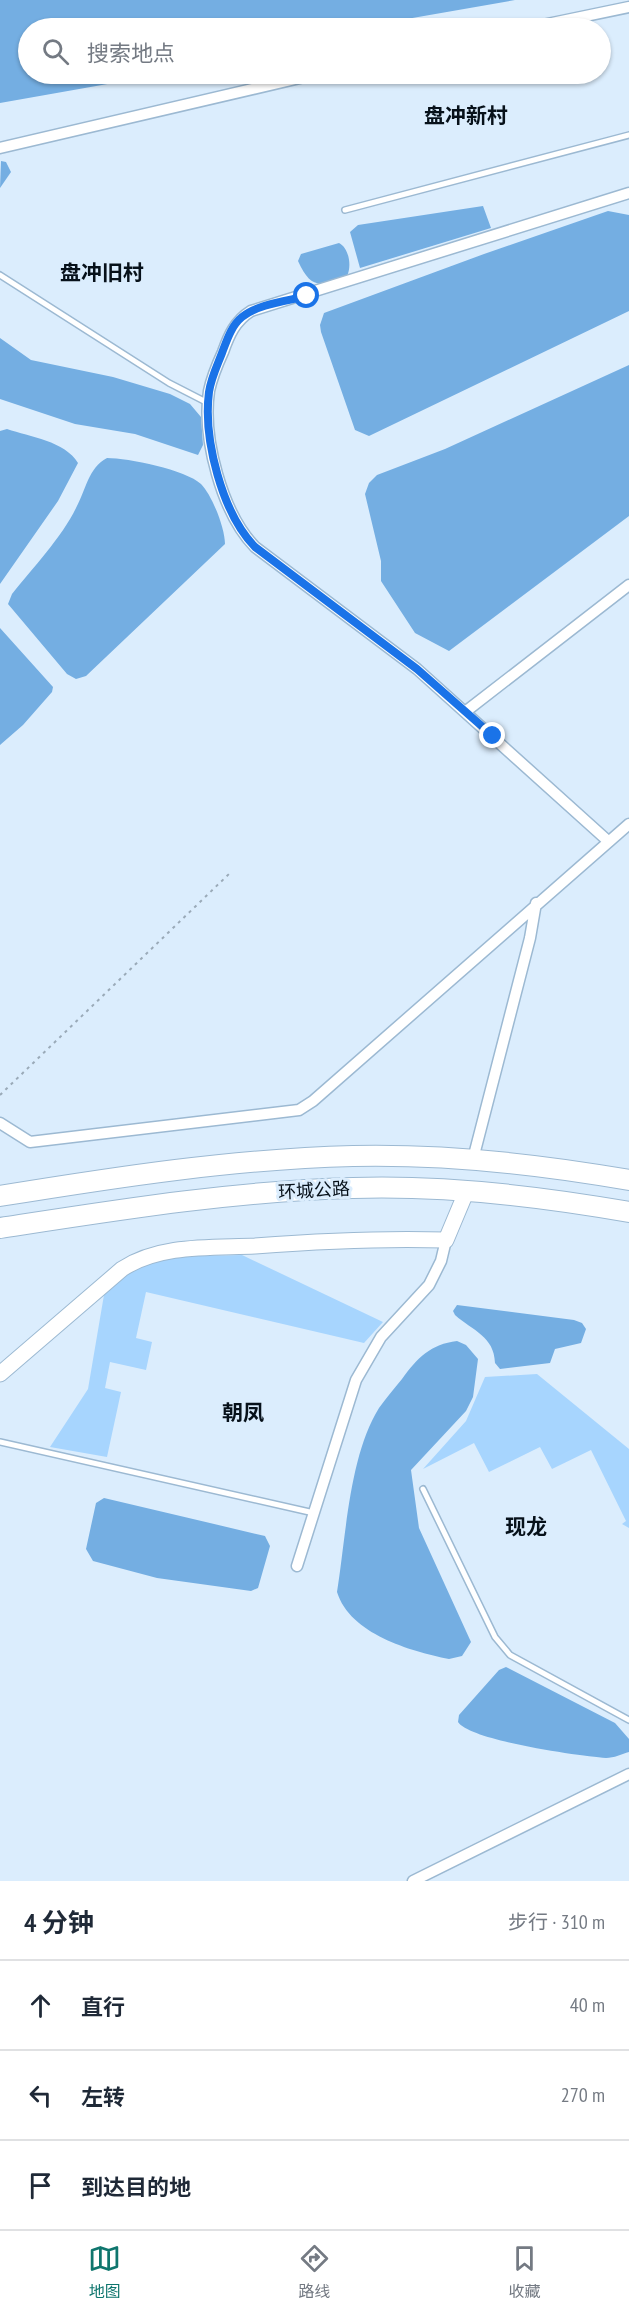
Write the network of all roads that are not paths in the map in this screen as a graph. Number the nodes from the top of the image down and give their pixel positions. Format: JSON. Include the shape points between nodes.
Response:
{"nodes":[{"id":1,"x":629,"y":7,"type":"edge"},
{"id":2,"x":576,"y":18,"type":"edge"},
{"id":3,"x":274,"y":84,"type":"edge"},
{"id":4,"x":629,"y":135,"type":"edge"},
{"id":5,"x":0,"y":148,"type":"edge"},
{"id":6,"x":629,"y":193,"type":"edge"},
{"id":7,"x":345,"y":210,"type":"dead end"},
{"id":8,"x":0,"y":275,"type":"edge"},
{"id":9,"x":208,"y":404,"type":"junction"},
{"id":10,"x":629,"y":585,"type":"edge"},
{"id":11,"x":465,"y":712,"type":"junction"},
{"id":12,"x":629,"y":824,"type":"edge"},
{"id":13,"x":608,"y":841,"type":"junction"},
{"id":14,"x":536,"y":903,"type":"junction"},
{"id":15,"x":0,"y":1123,"type":"edge"},
{"id":16,"x":473,"y":1159,"type":"junction"},
{"id":17,"x":629,"y":1180,"type":"edge"},
{"id":18,"x":467,"y":1190,"type":"junction"},
{"id":19,"x":0,"y":1196,"type":"edge"},
{"id":20,"x":629,"y":1212,"type":"edge"},
{"id":21,"x":0,"y":1228,"type":"edge"},
{"id":22,"x":446,"y":1240,"type":"junction"},
{"id":23,"x":0,"y":1374,"type":"edge"},
{"id":24,"x":0,"y":1442,"type":"edge"},
{"id":25,"x":423,"y":1489,"type":"dead end"},
{"id":26,"x":314,"y":1514,"type":"junction"},
{"id":27,"x":297,"y":1566,"type":"dead end"},
{"id":28,"x":629,"y":1720,"type":"edge"},
{"id":29,"x":629,"y":1774,"type":"edge"},
{"id":30,"x":413,"y":1881,"type":"edge"}],
"edges":[{"from":1,"to":2,"type":"street"},
{"from":3,"to":5,"type":"street"},
{"from":4,"to":7,"type":"lane"},
{"from":6,"to":9,"type":"street","via":[[251,311],[231,330],[213,375]]},
{"from":8,"to":9,"type":"lane"},
{"from":9,"to":11,"type":"street","via":[[218,474],[244,536],[417,669]]},
{"from":10,"to":11,"type":"street"},
{"from":11,"to":13,"type":"street"},
{"from":12,"to":13,"type":"street"},
{"from":13,"to":14,"type":"street"},
{"from":14,"to":15,"type":"street","via":[[299,1110],[30,1142]]},
{"from":14,"to":16,"type":"street"},
{"from":16,"to":17,"type":"highway","name":"环城公路"},
{"from":16,"to":19,"type":"highway","name":"环城公路","via":[[354,1156],[285,1160],[175,1170]]},
{"from":18,"to":20,"type":"highway","name":"环城公路"},
{"from":18,"to":21,"type":"highway","name":"环城公路","via":[[287,1191],[178,1202]]},
{"from":18,"to":22,"type":"street"},
{"from":22,"to":23,"type":"street","via":[[369,1238],[149,1255],[122,1269]]},
{"from":22,"to":26,"type":"street","via":[[429,1285],[381,1337],[356,1380]]},
{"from":24,"to":26,"type":"lane"},
{"from":25,"to":28,"type":"lane","via":[[495,1637],[510,1655]]},
{"from":26,"to":27,"type":"street"},
{"from":29,"to":30,"type":"street"}]}
